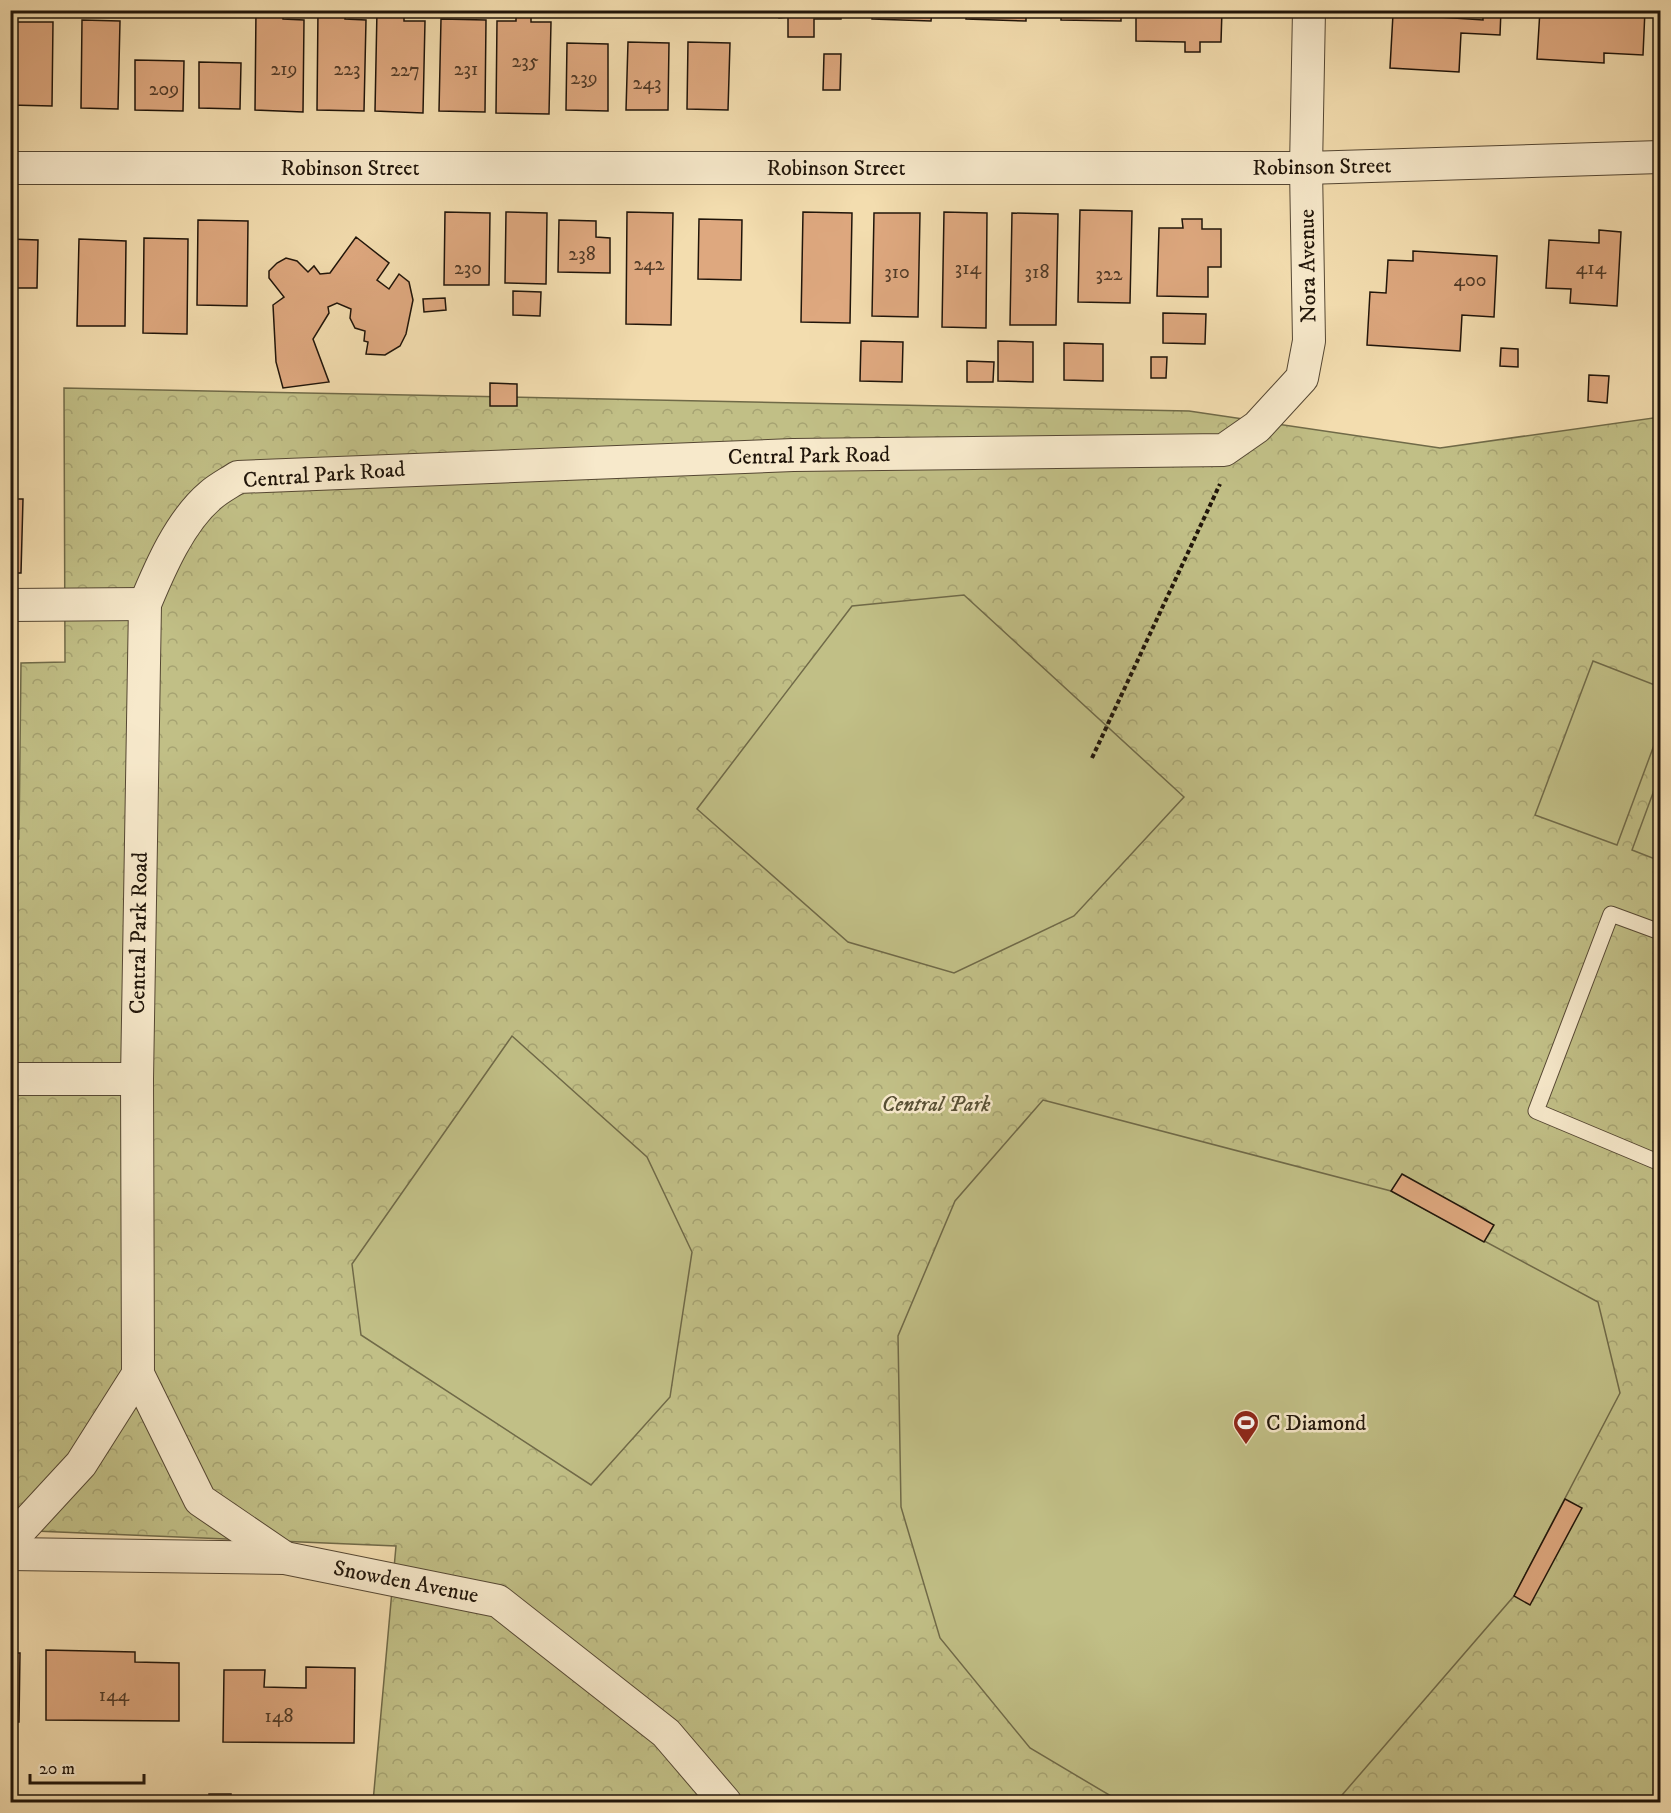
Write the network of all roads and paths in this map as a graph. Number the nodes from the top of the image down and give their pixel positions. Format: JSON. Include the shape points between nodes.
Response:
{"nodes":[{"id":1,"x":1309,"y":10,"type":"edge"},
{"id":2,"x":1660,"y":157,"type":"edge"},
{"id":3,"x":10,"y":168,"type":"edge"},
{"id":4,"x":1306,"y":168,"type":"junction"},
{"id":5,"x":1302,"y":378,"type":"joint"},
{"id":6,"x":1242,"y":437,"type":"junction"},
{"id":7,"x":145,"y":604,"type":"junction"},
{"id":8,"x":10,"y":605,"type":"edge"},
{"id":9,"x":1092,"y":758,"type":"dead end"},
{"id":10,"x":1660,"y":932,"type":"edge"},
{"id":11,"x":10,"y":1079,"type":"edge"},
{"id":12,"x":137,"y":1079,"type":"junction"},
{"id":13,"x":1660,"y":1163,"type":"edge"},
{"id":14,"x":138,"y":1374,"type":"junction"},
{"id":15,"x":10,"y":1541,"type":"edge"},
{"id":16,"x":10,"y":1554,"type":"edge"},
{"id":17,"x":285,"y":1558,"type":"junction"},
{"id":18,"x":725,"y":1803,"type":"edge"}],
"edges":[{"from":1,"to":4,"type":"street","name":"Nora Avenue"},
{"from":2,"to":4,"type":"street","name":"Robinson Street"},
{"from":3,"to":4,"type":"street","name":"Robinson Street"},
{"from":4,"to":5,"type":"street","name":"Nora Avenue","via":[[1309,341]]},
{"from":5,"to":6,"type":"street","name":"Central Park Road","via":[[1257,427]]},
{"from":6,"to":7,"type":"street","name":"Central Park Road","via":[[1224,450],[793,455],[238,477],[210,496],[183,528],[161,564]]},
{"from":6,"to":9,"type":"path"},
{"from":7,"to":8,"type":"street"},
{"from":7,"to":12,"type":"street","name":"Central Park Road"},
{"from":10,"to":13,"type":"lane","via":[[1611,914],[1536,1111]]},
{"from":11,"to":12,"type":"street"},
{"from":12,"to":14,"type":"street","name":"Central Park Road"},
{"from":14,"to":15,"type":"street","via":[[81,1464]]},
{"from":14,"to":17,"type":"street","name":"Central Park Road","via":[[200,1500]]},
{"from":16,"to":17,"type":"street","name":"Snowden Avenue"},
{"from":17,"to":18,"type":"street","name":"Snowden Avenue","via":[[498,1601],[666,1733]]}]}
